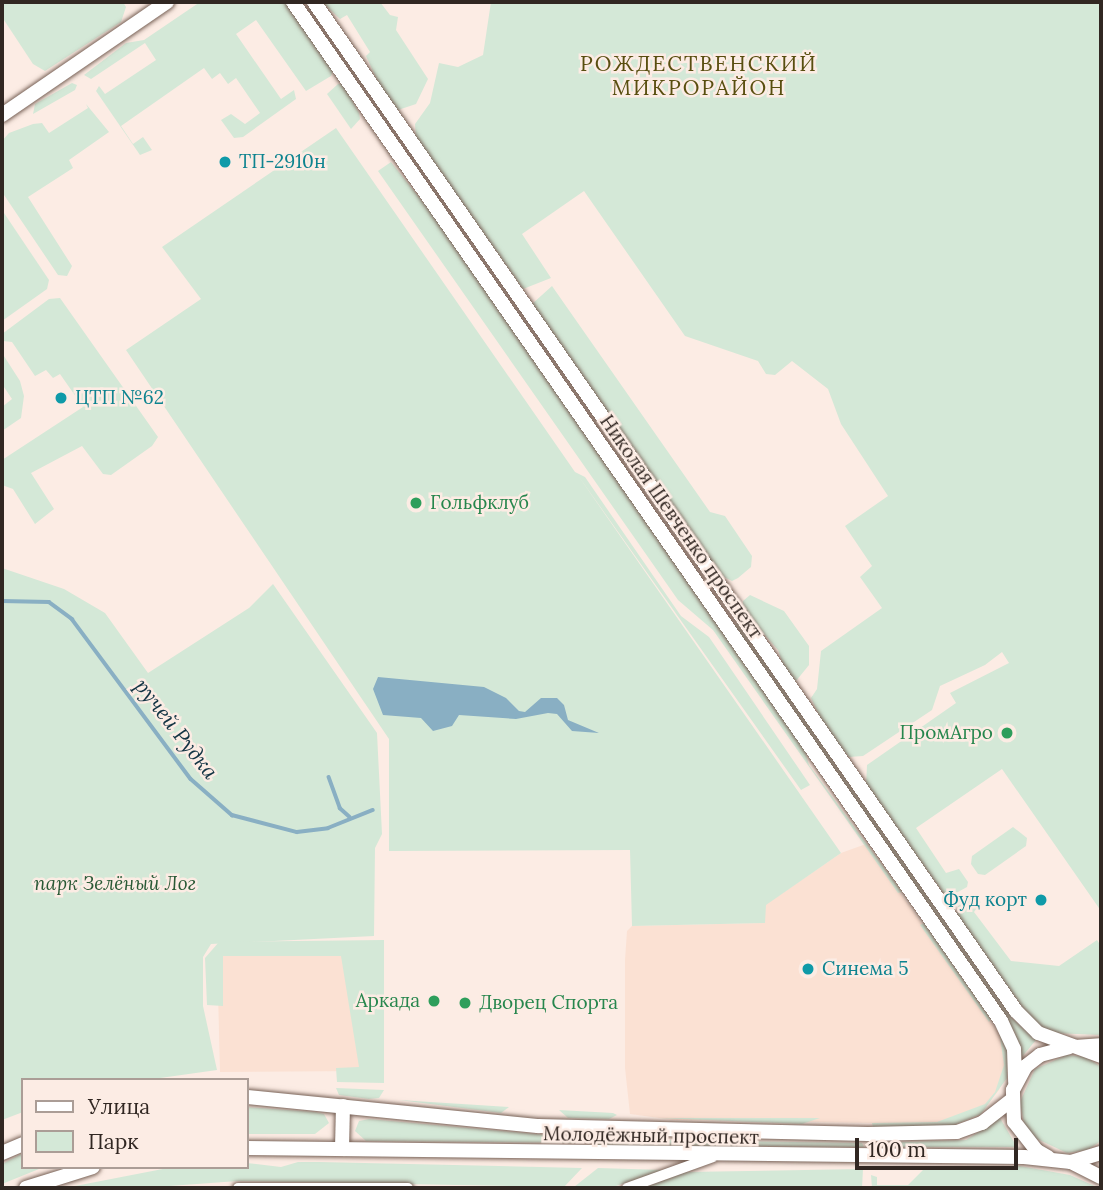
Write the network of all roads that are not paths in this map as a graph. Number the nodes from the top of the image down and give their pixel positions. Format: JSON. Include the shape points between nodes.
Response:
{"nodes":[{"id":1,"x":167,"y":2,"type":"edge"},
{"id":2,"x":293,"y":2,"type":"edge"},
{"id":3,"x":314,"y":2,"type":"edge"},
{"id":4,"x":2,"y":115,"type":"edge"},
{"id":5,"x":726,"y":595,"type":"junction"},
{"id":6,"x":712,"y":604,"type":"junction"},
{"id":7,"x":1101,"y":1044,"type":"edge"},
{"id":8,"x":1074,"y":1046,"type":"junction"},
{"id":9,"x":1101,"y":1056,"type":"edge"},
{"id":10,"x":1015,"y":1082,"type":"junction"},
{"id":11,"x":248,"y":1097,"type":"edge"},
{"id":12,"x":1011,"y":1100,"type":"junction"},
{"id":13,"x":343,"y":1106,"type":"junction"},
{"id":14,"x":21,"y":1145,"type":"edge"},
{"id":15,"x":248,"y":1148,"type":"edge"},
{"id":16,"x":341,"y":1149,"type":"junction"},
{"id":17,"x":2,"y":1153,"type":"edge"},
{"id":18,"x":1101,"y":1153,"type":"edge"},
{"id":19,"x":713,"y":1157,"type":"junction"},
{"id":20,"x":1054,"y":1160,"type":"junction"},
{"id":21,"x":1071,"y":1162,"type":"junction"},
{"id":22,"x":87,"y":1169,"type":"edge"},
{"id":23,"x":1101,"y":1177,"type":"edge"},
{"id":24,"x":28,"y":1188,"type":"edge"},
{"id":25,"x":238,"y":1188,"type":"edge"},
{"id":26,"x":408,"y":1188,"type":"edge"},
{"id":27,"x":627,"y":1188,"type":"edge"}],
"edges":[{"from":1,"to":4,"type":"main road"},
{"from":2,"to":6,"type":"main road","name":"Николая Шевченко проспект"},
{"from":3,"to":5,"type":"main road","name":"Николая Шевченко проспект"},
{"from":5,"to":6,"type":"main road"},
{"from":5,"to":8,"type":"main road","name":"Николая Шевченко проспект","via":[[1016,1011],[1038,1032]]},
{"from":6,"to":10,"type":"main road","name":"Николая Шевченко проспект","via":[[1001,1021],[1014,1049]]},
{"from":7,"to":8,"type":"street"},
{"from":8,"to":9,"type":"main road"},
{"from":8,"to":10,"type":"main road","via":[[1040,1055]]},
{"from":10,"to":12,"type":"main road"},
{"from":11,"to":13,"type":"main road","name":"Молодёжный проспект"},
{"from":12,"to":13,"type":"main road","name":"Молодёжный проспект","via":[[971,1129],[933,1134],[624,1130]]},
{"from":12,"to":20,"type":"main road","name":"Молодёжный проспект","via":[[1023,1137]]},
{"from":13,"to":16,"type":"main road"},
{"from":14,"to":17,"type":"main road"},
{"from":15,"to":16,"type":"main road","name":"Молодёжный проспект"},
{"from":16,"to":19,"type":"main road","name":"Молодёжный проспект"},
{"from":18,"to":21,"type":"main road","name":"Молодёжный проспект"},
{"from":19,"to":20,"type":"main road","name":"Молодёжный проспект"},
{"from":19,"to":27,"type":"street"},
{"from":20,"to":21,"type":"main road","name":"Молодёжный проспект"},
{"from":21,"to":23,"type":"main road"},
{"from":22,"to":24,"type":"main road"},
{"from":25,"to":26,"type":"street"}]}
